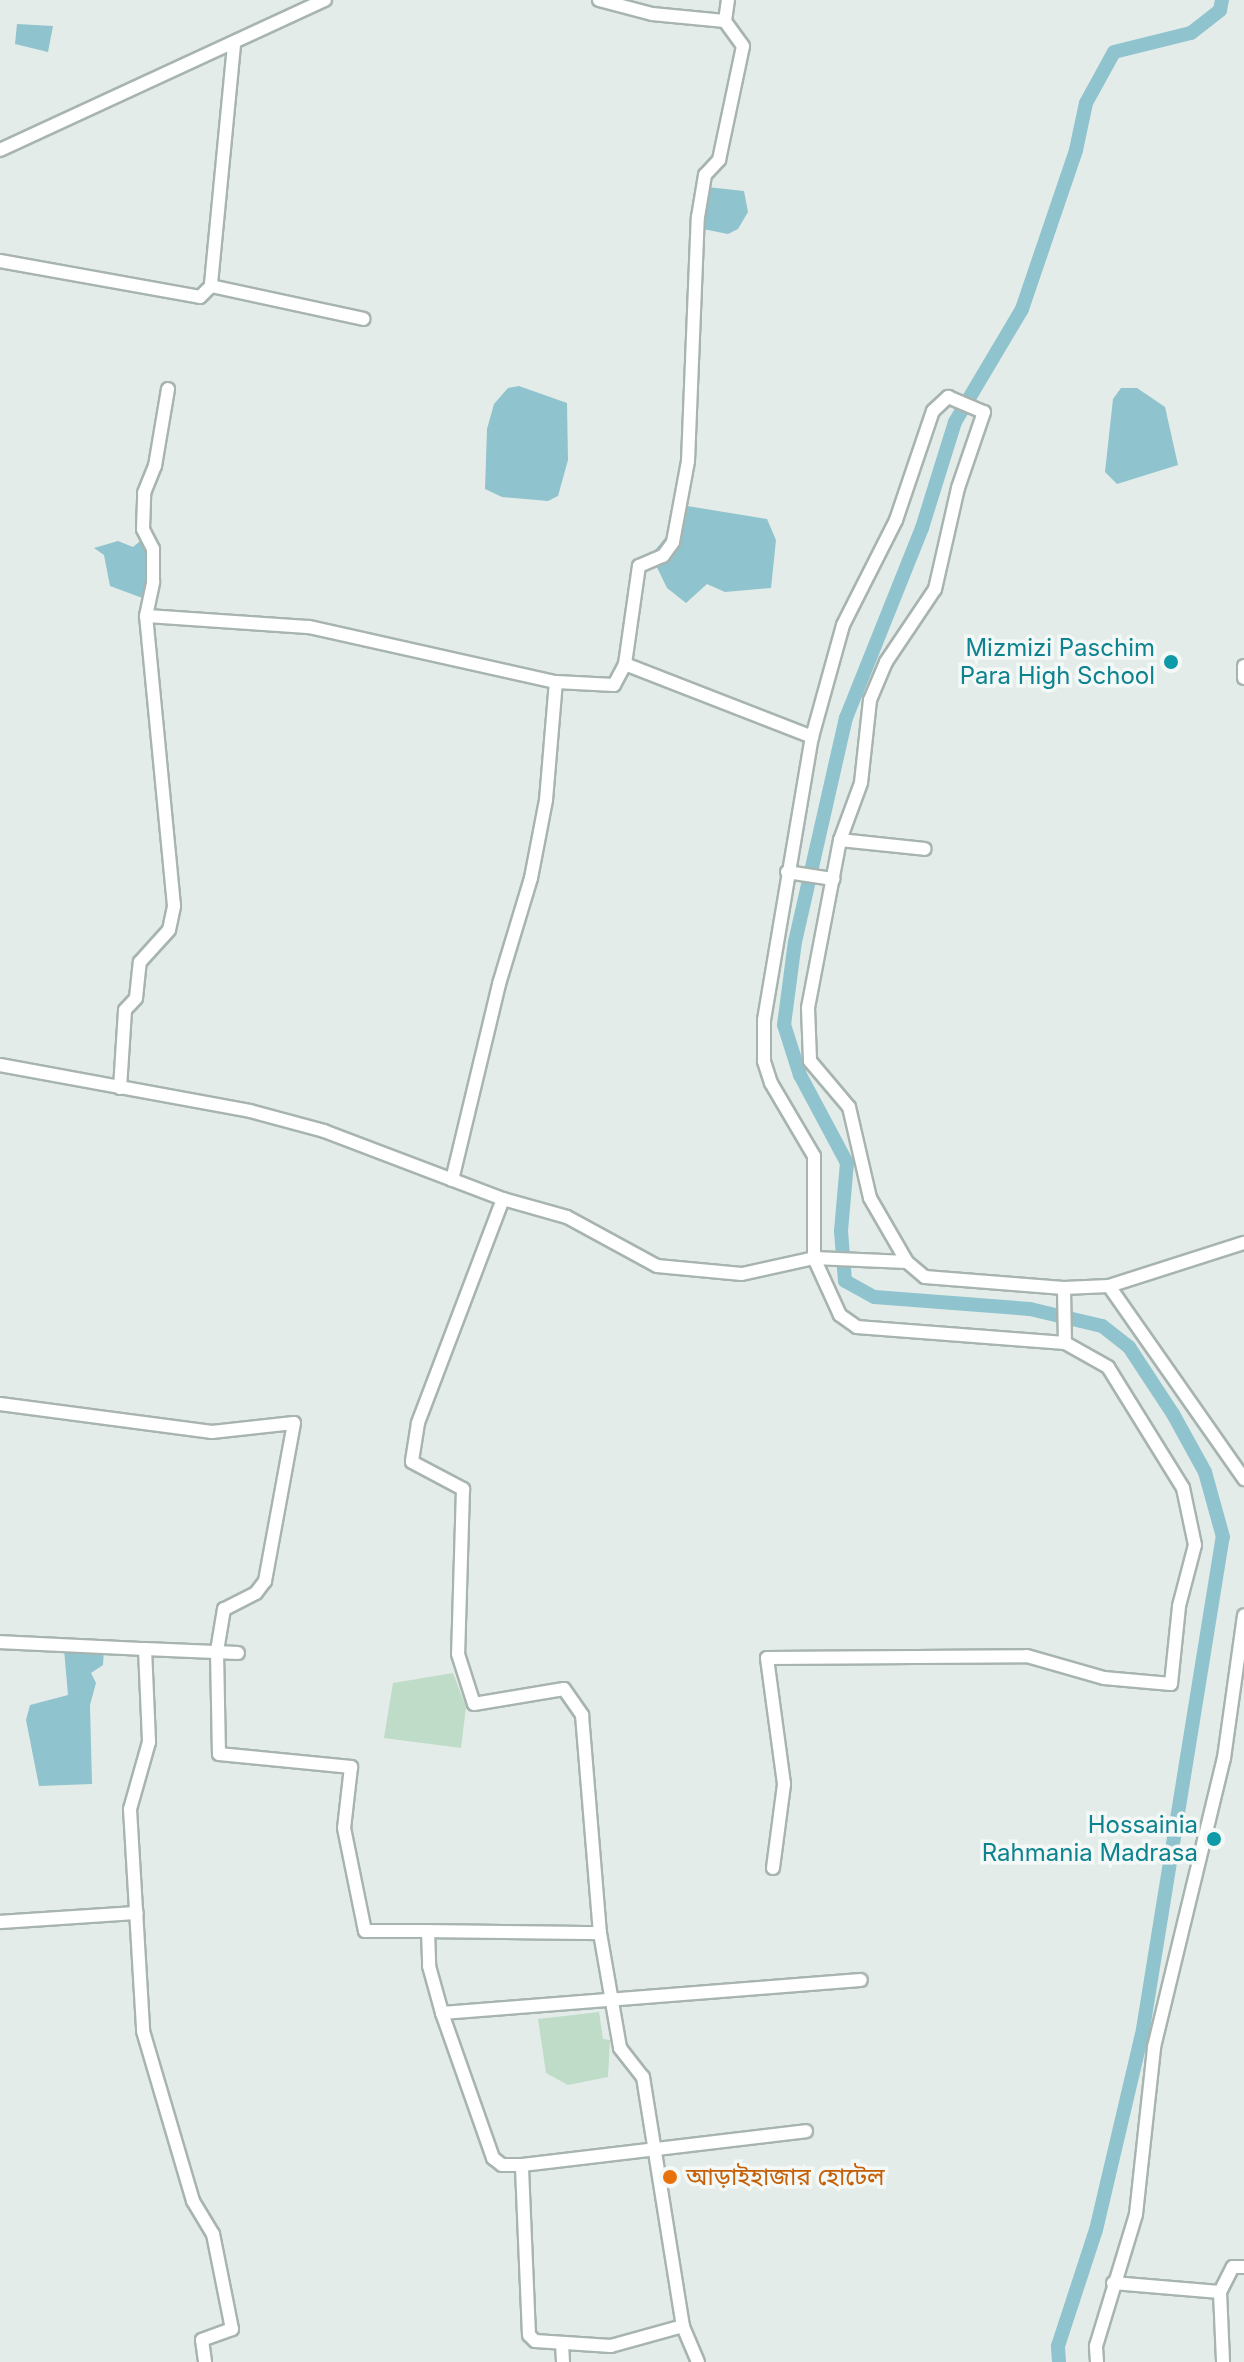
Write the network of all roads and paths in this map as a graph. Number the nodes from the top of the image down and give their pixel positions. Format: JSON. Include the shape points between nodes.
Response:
{"nodes":[{"id":1,"x":325,"y":0,"type":"edge"},
{"id":2,"x":599,"y":0,"type":"edge"},
{"id":3,"x":728,"y":0,"type":"edge"},
{"id":4,"x":312,"y":3,"type":"edge"},
{"id":5,"x":725,"y":21,"type":"junction"},
{"id":6,"x":234,"y":45,"type":"junction"},
{"id":7,"x":0,"y":150,"type":"edge"},
{"id":8,"x":0,"y":261,"type":"edge"},
{"id":9,"x":211,"y":286,"type":"junction"},
{"id":10,"x":363,"y":319,"type":"dead end"},
{"id":11,"x":168,"y":389,"type":"dead end"},
{"id":12,"x":146,"y":616,"type":"junction"},
{"id":13,"x":625,"y":664,"type":"junction"},
{"id":14,"x":1244,"y":666,"type":"edge"},
{"id":15,"x":1244,"y":678,"type":"edge"},
{"id":16,"x":556,"y":682,"type":"junction"},
{"id":17,"x":812,"y":737,"type":"junction"},
{"id":18,"x":840,"y":840,"type":"junction"},
{"id":19,"x":925,"y":849,"type":"dead end"},
{"id":20,"x":790,"y":872,"type":"junction"},
{"id":21,"x":830,"y":878,"type":"junction"},
{"id":22,"x":0,"y":1065,"type":"edge"},
{"id":23,"x":120,"y":1088,"type":"junction"},
{"id":24,"x":452,"y":1180,"type":"junction"},
{"id":25,"x":503,"y":1199,"type":"junction"},
{"id":26,"x":1244,"y":1243,"type":"edge"},
{"id":27,"x":818,"y":1257,"type":"junction"},
{"id":28,"x":901,"y":1261,"type":"junction"},
{"id":29,"x":1109,"y":1286,"type":"junction"},
{"id":30,"x":1064,"y":1291,"type":"junction"},
{"id":31,"x":1065,"y":1339,"type":"junction"},
{"id":32,"x":0,"y":1404,"type":"edge"},
{"id":33,"x":1244,"y":1479,"type":"edge"},
{"id":34,"x":1244,"y":1615,"type":"edge"},
{"id":35,"x":0,"y":1642,"type":"edge"},
{"id":36,"x":145,"y":1649,"type":"junction"},
{"id":37,"x":217,"y":1651,"type":"junction"},
{"id":38,"x":238,"y":1653,"type":"dead end"},
{"id":39,"x":773,"y":1868,"type":"dead end"},
{"id":40,"x":137,"y":1913,"type":"junction"},
{"id":41,"x":0,"y":1922,"type":"edge"},
{"id":42,"x":428,"y":1931,"type":"junction"},
{"id":43,"x":600,"y":1933,"type":"junction"},
{"id":44,"x":861,"y":1980,"type":"dead end"},
{"id":45,"x":614,"y":2001,"type":"junction"},
{"id":46,"x":442,"y":2013,"type":"junction"},
{"id":47,"x":806,"y":2131,"type":"dead end"},
{"id":48,"x":653,"y":2153,"type":"junction"},
{"id":49,"x":522,"y":2165,"type":"junction"},
{"id":50,"x":1244,"y":2267,"type":"edge"},
{"id":51,"x":1113,"y":2283,"type":"junction"},
{"id":52,"x":1220,"y":2292,"type":"junction"},
{"id":53,"x":683,"y":2326,"type":"junction"},
{"id":54,"x":562,"y":2343,"type":"junction"},
{"id":55,"x":205,"y":2362,"type":"edge"},
{"id":56,"x":563,"y":2362,"type":"edge"},
{"id":57,"x":698,"y":2362,"type":"edge"},
{"id":58,"x":1097,"y":2362,"type":"edge"},
{"id":59,"x":1223,"y":2362,"type":"edge"}],
"edges":[{"from":1,"to":4,"type":"street"},
{"from":2,"to":5,"type":"street","via":[[652,14]]},
{"from":3,"to":5,"type":"street"},
{"from":4,"to":6,"type":"street"},
{"from":5,"to":13,"type":"street","via":[[743,46],[719,160],[705,175],[698,217],[688,461],[670,550],[639,566]]},
{"from":6,"to":7,"type":"street"},
{"from":6,"to":9,"type":"street"},
{"from":8,"to":9,"type":"street","via":[[200,297]]},
{"from":9,"to":10,"type":"street"},
{"from":11,"to":12,"type":"street","via":[[155,466],[144,493],[143,529],[153,560]]},
{"from":12,"to":16,"type":"street","via":[[309,627]]},
{"from":12,"to":23,"type":"street","via":[[174,906],[169,930],[140,962],[136,998],[125,1010]]},
{"from":13,"to":16,"type":"street","via":[[614,685]]},
{"from":13,"to":17,"type":"street"},
{"from":14,"to":15,"type":"street"},
{"from":16,"to":24,"type":"street","via":[[546,800],[531,878],[499,984]]},
{"from":17,"to":18,"type":"street","via":[[843,625],[896,520],[933,411],[948,397],[984,412],[958,488],[935,589],[886,662],[870,700],[861,783]]},
{"from":17,"to":20,"type":"street"},
{"from":18,"to":19,"type":"street"},
{"from":18,"to":21,"type":"street"},
{"from":20,"to":21,"type":"street"},
{"from":20,"to":27,"type":"street","via":[[764,1020],[764,1061],[780,1102],[804,1132],[814,1156]]},
{"from":21,"to":28,"type":"street","via":[[808,1008],[810,1061],[849,1107],[870,1198]]},
{"from":22,"to":23,"type":"street"},
{"from":23,"to":24,"type":"street","via":[[324,1131]]},
{"from":24,"to":25,"type":"street"},
{"from":25,"to":27,"type":"street","via":[[567,1217],[657,1266],[742,1274]]},
{"from":25,"to":43,"type":"street","via":[[418,1423],[412,1462],[463,1489],[458,1654],[474,1704],[564,1689],[582,1715]]},
{"from":26,"to":29,"type":"street"},
{"from":27,"to":28,"type":"street"},
{"from":27,"to":31,"type":"street","via":[[840,1315],[857,1327]]},
{"from":28,"to":30,"type":"street","via":[[925,1277]]},
{"from":29,"to":30,"type":"street"},
{"from":29,"to":33,"type":"street"},
{"from":30,"to":31,"type":"street"},
{"from":31,"to":39,"type":"street","via":[[1108,1367],[1183,1488],[1191,1514],[1195,1545],[1179,1606],[1171,1684],[1104,1678],[1027,1656],[767,1658],[784,1784]]},
{"from":32,"to":37,"type":"street","via":[[128,1425],[212,1432],[294,1423],[265,1581],[256,1593],[224,1609]]},
{"from":34,"to":51,"type":"street","via":[[1224,1758],[1154,2047],[1136,2214]]},
{"from":35,"to":36,"type":"street"},
{"from":36,"to":37,"type":"street"},
{"from":36,"to":40,"type":"street","via":[[149,1742],[130,1809]]},
{"from":37,"to":38,"type":"street"},
{"from":37,"to":42,"type":"street","via":[[219,1754],[351,1767],[344,1828],[365,1931]]},
{"from":40,"to":41,"type":"street"},
{"from":40,"to":55,"type":"street","via":[[143,2031],[193,2201],[213,2234],[232,2329],[202,2340]]},
{"from":42,"to":43,"type":"street"},
{"from":42,"to":46,"type":"street","via":[[429,1966]]},
{"from":43,"to":45,"type":"street"},
{"from":44,"to":45,"type":"street"},
{"from":45,"to":46,"type":"street"},
{"from":45,"to":48,"type":"street","via":[[620,2048],[643,2077]]},
{"from":46,"to":49,"type":"street","via":[[493,2158],[502,2165]]},
{"from":47,"to":48,"type":"street"},
{"from":48,"to":49,"type":"street"},
{"from":48,"to":53,"type":"street"},
{"from":49,"to":54,"type":"street","via":[[529,2335],[535,2341]]},
{"from":50,"to":52,"type":"street","via":[[1233,2267]]},
{"from":51,"to":52,"type":"street"},
{"from":51,"to":58,"type":"street"},
{"from":52,"to":59,"type":"street"},
{"from":53,"to":54,"type":"street","via":[[611,2346]]},
{"from":53,"to":57,"type":"street"},
{"from":54,"to":56,"type":"street"}]}
